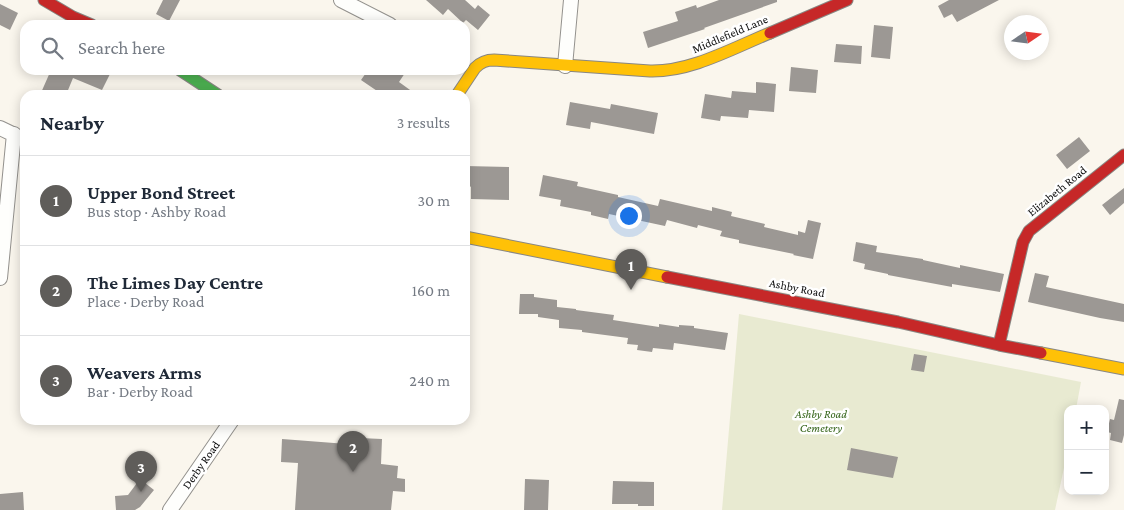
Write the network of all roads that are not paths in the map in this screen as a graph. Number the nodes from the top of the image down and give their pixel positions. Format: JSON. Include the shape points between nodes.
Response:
{"nodes":[{"id":1,"x":44,"y":0,"type":"edge"},
{"id":2,"x":341,"y":0,"type":"edge"},
{"id":3,"x":571,"y":0,"type":"edge"},
{"id":4,"x":847,"y":0,"type":"edge"},
{"id":5,"x":80,"y":20,"type":"edge"},
{"id":6,"x":380,"y":20,"type":"edge"},
{"id":7,"x":565,"y":66,"type":"junction"},
{"id":8,"x":470,"y":70,"type":"edge"},
{"id":9,"x":188,"y":75,"type":"edge"},
{"id":10,"x":465,"y":75,"type":"edge"},
{"id":11,"x":210,"y":90,"type":"edge"},
{"id":12,"x":459,"y":90,"type":"edge"},
{"id":13,"x":0,"y":128,"type":"edge"},
{"id":14,"x":19,"y":137,"type":"edge"},
{"id":15,"x":1124,"y":155,"type":"edge"},
{"id":16,"x":470,"y":238,"type":"edge"},
{"id":17,"x":0,"y":278,"type":"edge"},
{"id":18,"x":999,"y":344,"type":"junction"},
{"id":19,"x":1124,"y":369,"type":"edge"},
{"id":20,"x":229,"y":425,"type":"edge"},
{"id":21,"x":170,"y":510,"type":"edge"}],
"edges":[{"from":1,"to":5,"type":"main road"},
{"from":2,"to":6,"type":"street"},
{"from":3,"to":7,"type":"street"},
{"from":4,"to":7,"type":"main road","name":"Middlefield Lane","via":[[678,70]]},
{"from":7,"to":8,"type":"main road","name":"Middlefield Lane","via":[[494,60],[481,62]]},
{"from":9,"to":11,"type":"main road"},
{"from":10,"to":12,"type":"main road","name":"Middlefield Lane"},
{"from":13,"to":14,"type":"street"},
{"from":14,"to":17,"type":"street"},
{"from":15,"to":18,"type":"main road","name":"Elizabeth Road","via":[[1029,231],[1023,242]]},
{"from":16,"to":18,"type":"main road","name":"Ashby Road"},
{"from":18,"to":19,"type":"main road","name":"Ashby Road"},
{"from":20,"to":21,"type":"street","name":"Derby Road"}]}
